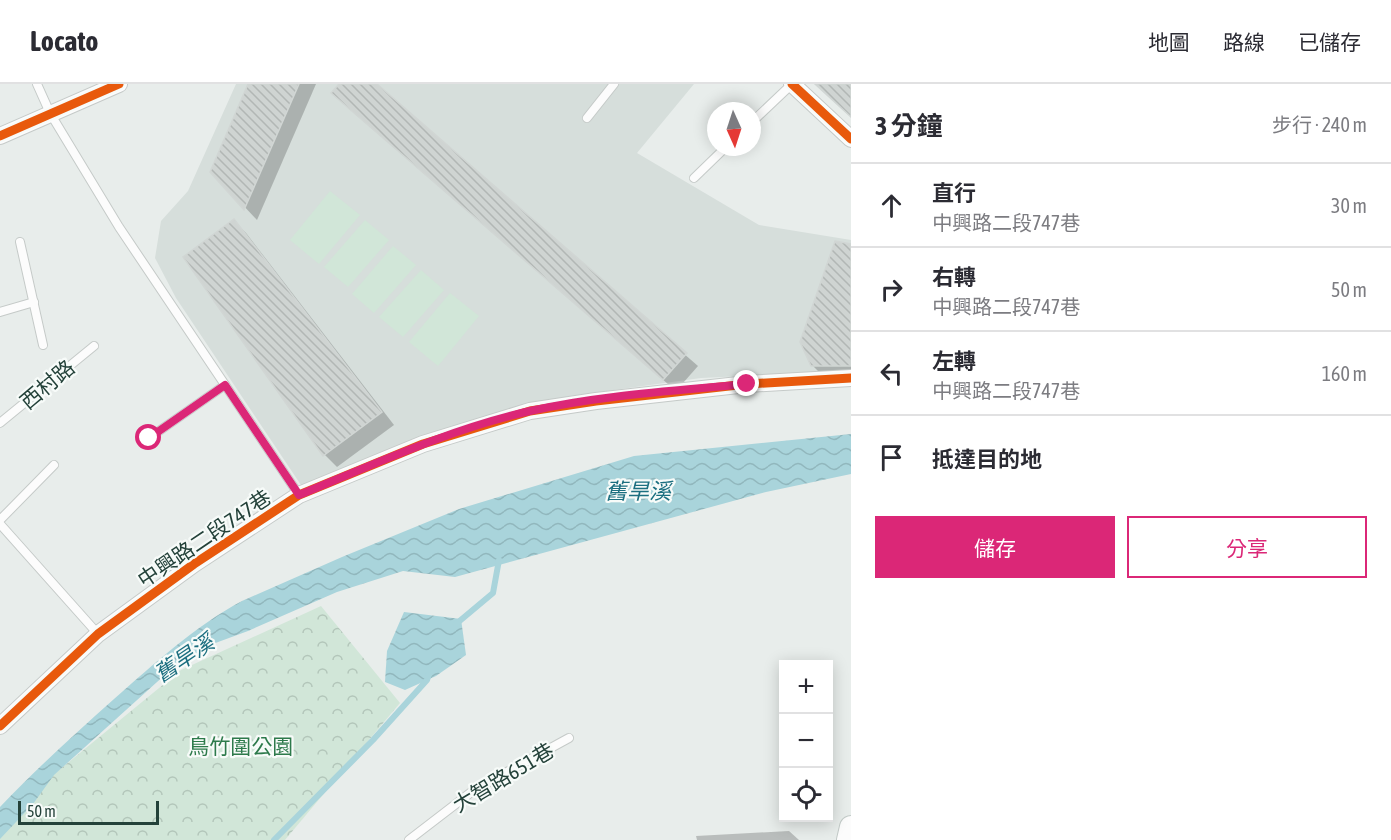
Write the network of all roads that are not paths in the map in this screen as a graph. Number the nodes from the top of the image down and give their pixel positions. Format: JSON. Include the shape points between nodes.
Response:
{"nodes":[{"id":1,"x":37,"y":84,"type":"edge"},
{"id":2,"x":119,"y":84,"type":"edge"},
{"id":3,"x":615,"y":84,"type":"edge"},
{"id":4,"x":792,"y":84,"type":"edge"},
{"id":5,"x":50,"y":113,"type":"junction"},
{"id":6,"x":761,"y":113,"type":"edge"},
{"id":7,"x":587,"y":118,"type":"dead end"},
{"id":8,"x":0,"y":136,"type":"edge"},
{"id":9,"x":851,"y":139,"type":"edge"},
{"id":10,"x":717,"y":156,"type":"edge"},
{"id":11,"x":694,"y":178,"type":"dead end"},
{"id":12,"x":20,"y":242,"type":"dead end"},
{"id":13,"x":34,"y":302,"type":"junction"},
{"id":14,"x":0,"y":312,"type":"edge"},
{"id":15,"x":43,"y":345,"type":"dead end"},
{"id":16,"x":94,"y":346,"type":"dead end"},
{"id":17,"x":851,"y":378,"type":"edge"},
{"id":18,"x":225,"y":385,"type":"junction"},
{"id":19,"x":0,"y":423,"type":"edge"},
{"id":20,"x":149,"y":438,"type":"dead end"},
{"id":21,"x":54,"y":465,"type":"dead end"},
{"id":22,"x":299,"y":495,"type":"junction"},
{"id":23,"x":0,"y":522,"type":"edge"},
{"id":24,"x":98,"y":634,"type":"junction"},
{"id":25,"x":0,"y":726,"type":"edge"},
{"id":26,"x":569,"y":738,"type":"dead end"},
{"id":27,"x":851,"y":827,"type":"edge"},
{"id":28,"x":409,"y":840,"type":"edge"},
{"id":29,"x":848,"y":840,"type":"edge"}],
"edges":[{"from":1,"to":5,"type":"lane","name":"中興路二段747巷"},
{"from":2,"to":5,"type":"street"},
{"from":3,"to":7,"type":"lane"},
{"from":4,"to":6,"type":"lane"},
{"from":4,"to":9,"type":"street"},
{"from":5,"to":8,"type":"street"},
{"from":5,"to":18,"type":"lane","name":"中興路二段747巷","via":[[119,227]]},
{"from":10,"to":11,"type":"lane"},
{"from":12,"to":13,"type":"lane"},
{"from":13,"to":14,"type":"lane"},
{"from":13,"to":15,"type":"lane"},
{"from":16,"to":19,"type":"lane","name":"西村路"},
{"from":17,"to":22,"type":"street","name":"中興路二段747巷","via":[[798,378],[530,411],[422,441]]},
{"from":18,"to":20,"type":"lane"},
{"from":18,"to":22,"type":"lane","name":"中興路二段747巷"},
{"from":21,"to":23,"type":"lane"},
{"from":22,"to":24,"type":"street","name":"中興路二段747巷"},
{"from":23,"to":24,"type":"lane"},
{"from":24,"to":25,"type":"street","name":"中興路二段747巷"},
{"from":26,"to":28,"type":"lane","name":"大智路651巷","via":[[474,790]]},
{"from":27,"to":29,"type":"street"}]}
